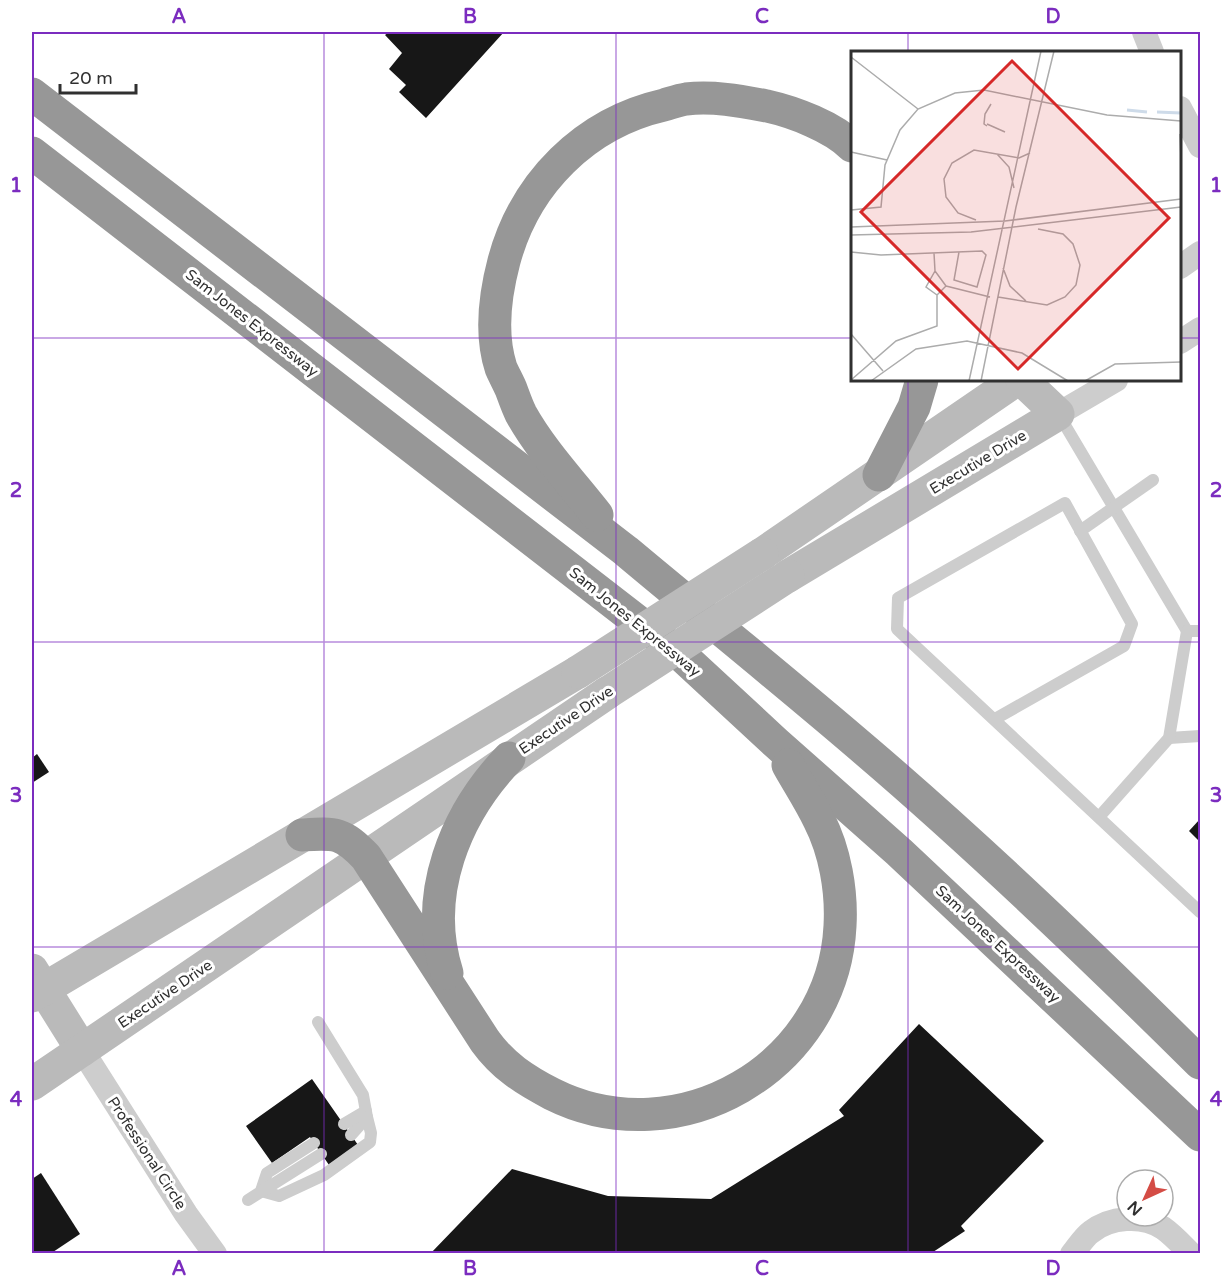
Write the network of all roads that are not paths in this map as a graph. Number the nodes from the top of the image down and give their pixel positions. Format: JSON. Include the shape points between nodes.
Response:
{"nodes":[{"id":1,"x":1144,"y":32,"type":"edge"},
{"id":2,"x":1152,"y":51,"type":"edge"},
{"id":3,"x":36,"y":96,"type":"edge"},
{"id":4,"x":1181,"y":112,"type":"edge"},
{"id":5,"x":851,"y":145,"type":"edge"},
{"id":6,"x":1200,"y":146,"type":"edge"},
{"id":7,"x":32,"y":153,"type":"edge"},
{"id":8,"x":1200,"y":253,"type":"edge"},
{"id":9,"x":1181,"y":266,"type":"edge"},
{"id":10,"x":1200,"y":329,"type":"edge"},
{"id":11,"x":1181,"y":341,"type":"edge"},
{"id":12,"x":922,"y":381,"type":"edge"},
{"id":13,"x":1015,"y":381,"type":"edge"},
{"id":14,"x":1023,"y":381,"type":"edge"},
{"id":15,"x":1114,"y":381,"type":"edge"},
{"id":16,"x":1058,"y":414,"type":"junction"},
{"id":17,"x":879,"y":475,"type":"junction"},
{"id":18,"x":1153,"y":480,"type":"dead end"},
{"id":19,"x":1114,"y":507,"type":"junction"},
{"id":20,"x":1080,"y":531,"type":"junction"},
{"id":21,"x":626,"y":551,"type":"junction"},
{"id":22,"x":1194,"y":631,"type":"edge"},
{"id":23,"x":995,"y":719,"type":"junction"},
{"id":24,"x":1200,"y":735,"type":"edge"},
{"id":25,"x":1169,"y":738,"type":"junction"},
{"id":26,"x":775,"y":742,"type":"junction"},
{"id":27,"x":509,"y":758,"type":"junction"},
{"id":28,"x":1099,"y":818,"type":"junction"},
{"id":29,"x":302,"y":835,"type":"junction"},
{"id":30,"x":366,"y":857,"type":"junction"},
{"id":31,"x":1200,"y":912,"type":"edge"},
{"id":32,"x":35,"y":985,"type":"edge"},
{"id":33,"x":452,"y":988,"type":"junction"},
{"id":34,"x":318,"y":1022,"type":"dead end"},
{"id":35,"x":82,"y":1050,"type":"junction"},
{"id":36,"x":1200,"y":1063,"type":"edge"},
{"id":37,"x":32,"y":1084,"type":"edge"},
{"id":38,"x":1158,"y":1095,"type":"junction"},
{"id":39,"x":367,"y":1114,"type":"junction"},
{"id":40,"x":347,"y":1130,"type":"dead end"},
{"id":41,"x":1200,"y":1135,"type":"edge"},
{"id":42,"x":1200,"y":1142,"type":"edge"},
{"id":43,"x":318,"y":1149,"type":"dead end"},
{"id":44,"x":261,"y":1191,"type":"junction"},
{"id":45,"x":248,"y":1200,"type":"dead end"},
{"id":46,"x":215,"y":1254,"type":"edge"},
{"id":47,"x":1072,"y":1254,"type":"edge"},
{"id":48,"x":1191,"y":1254,"type":"edge"}],
"edges":[{"from":1,"to":2,"type":"street"},
{"from":3,"to":21,"type":"highway"},
{"from":4,"to":6,"type":"street"},
{"from":5,"to":21,"type":"highway","via":[[798,115],[775,108],[738,100],[686,99],[631,114],[598,132],[560,162],[524,210],[509,243],[498,283],[495,332],[501,367],[532,432]]},
{"from":7,"to":26,"type":"highway","name":"Sam Jones Expressway","via":[[681,655]]},
{"from":8,"to":9,"type":"street"},
{"from":10,"to":11,"type":"street"},
{"from":12,"to":17,"type":"highway","via":[[914,408]]},
{"from":13,"to":17,"type":"street"},
{"from":14,"to":16,"type":"street"},
{"from":15,"to":16,"type":"street","name":"Executive Drive"},
{"from":16,"to":19,"type":"lane"},
{"from":16,"to":27,"type":"street","name":"Executive Drive","bridge":true,"via":[[788,576]]},
{"from":17,"to":29,"type":"street","bridge":true,"via":[[578,672]]},
{"from":18,"to":19,"type":"lane"},
{"from":19,"to":20,"type":"lane"},
{"from":19,"to":22,"type":"lane"},
{"from":20,"to":23,"type":"lane","via":[[1132,624],[1124,646]]},
{"from":20,"to":23,"type":"lane","via":[[1065,503],[898,598],[897,629]]},
{"from":21,"to":36,"type":"highway","via":[[867,752],[1065,930]]},
{"from":22,"to":25,"type":"lane"},
{"from":23,"to":28,"type":"lane"},
{"from":24,"to":25,"type":"lane"},
{"from":25,"to":28,"type":"lane"},
{"from":26,"to":33,"type":"highway","via":[[820,821],[829,845],[837,881],[840,927],[832,973],[813,1016],[785,1053],[758,1077],[718,1099],[684,1110],[637,1115],[603,1112],[569,1102],[508,1068],[485,1041]]},
{"from":26,"to":38,"type":"highway","name":"Sam Jones Expressway","via":[[899,852]]},
{"from":27,"to":30,"type":"street","name":"Executive Drive"},
{"from":27,"to":33,"type":"highway","via":[[473,802],[447,861],[439,910],[441,956]]},
{"from":28,"to":31,"type":"lane"},
{"from":29,"to":30,"type":"highway","via":[[338,834]]},
{"from":29,"to":32,"type":"street"},
{"from":30,"to":33,"type":"highway"},
{"from":30,"to":35,"type":"street","name":"Executive Drive"},
{"from":32,"to":35,"type":"street"},
{"from":34,"to":39,"type":"lane","via":[[363,1095]]},
{"from":35,"to":37,"type":"street","name":"Executive Drive"},
{"from":35,"to":46,"type":"street","name":"Professional Circle"},
{"from":38,"to":41,"type":"highway","name":"Sam Jones Expressway"},
{"from":38,"to":42,"type":"highway"},
{"from":39,"to":40,"type":"lane","via":[[358,1130]]},
{"from":39,"to":44,"type":"lane","via":[[370,1142],[324,1175],[279,1196]]},
{"from":43,"to":44,"type":"lane","via":[[267,1173]]},
{"from":44,"to":45,"type":"lane"},
{"from":47,"to":48,"type":"street","via":[[1090,1232],[1107,1223],[1130,1219],[1162,1227]]}]}
